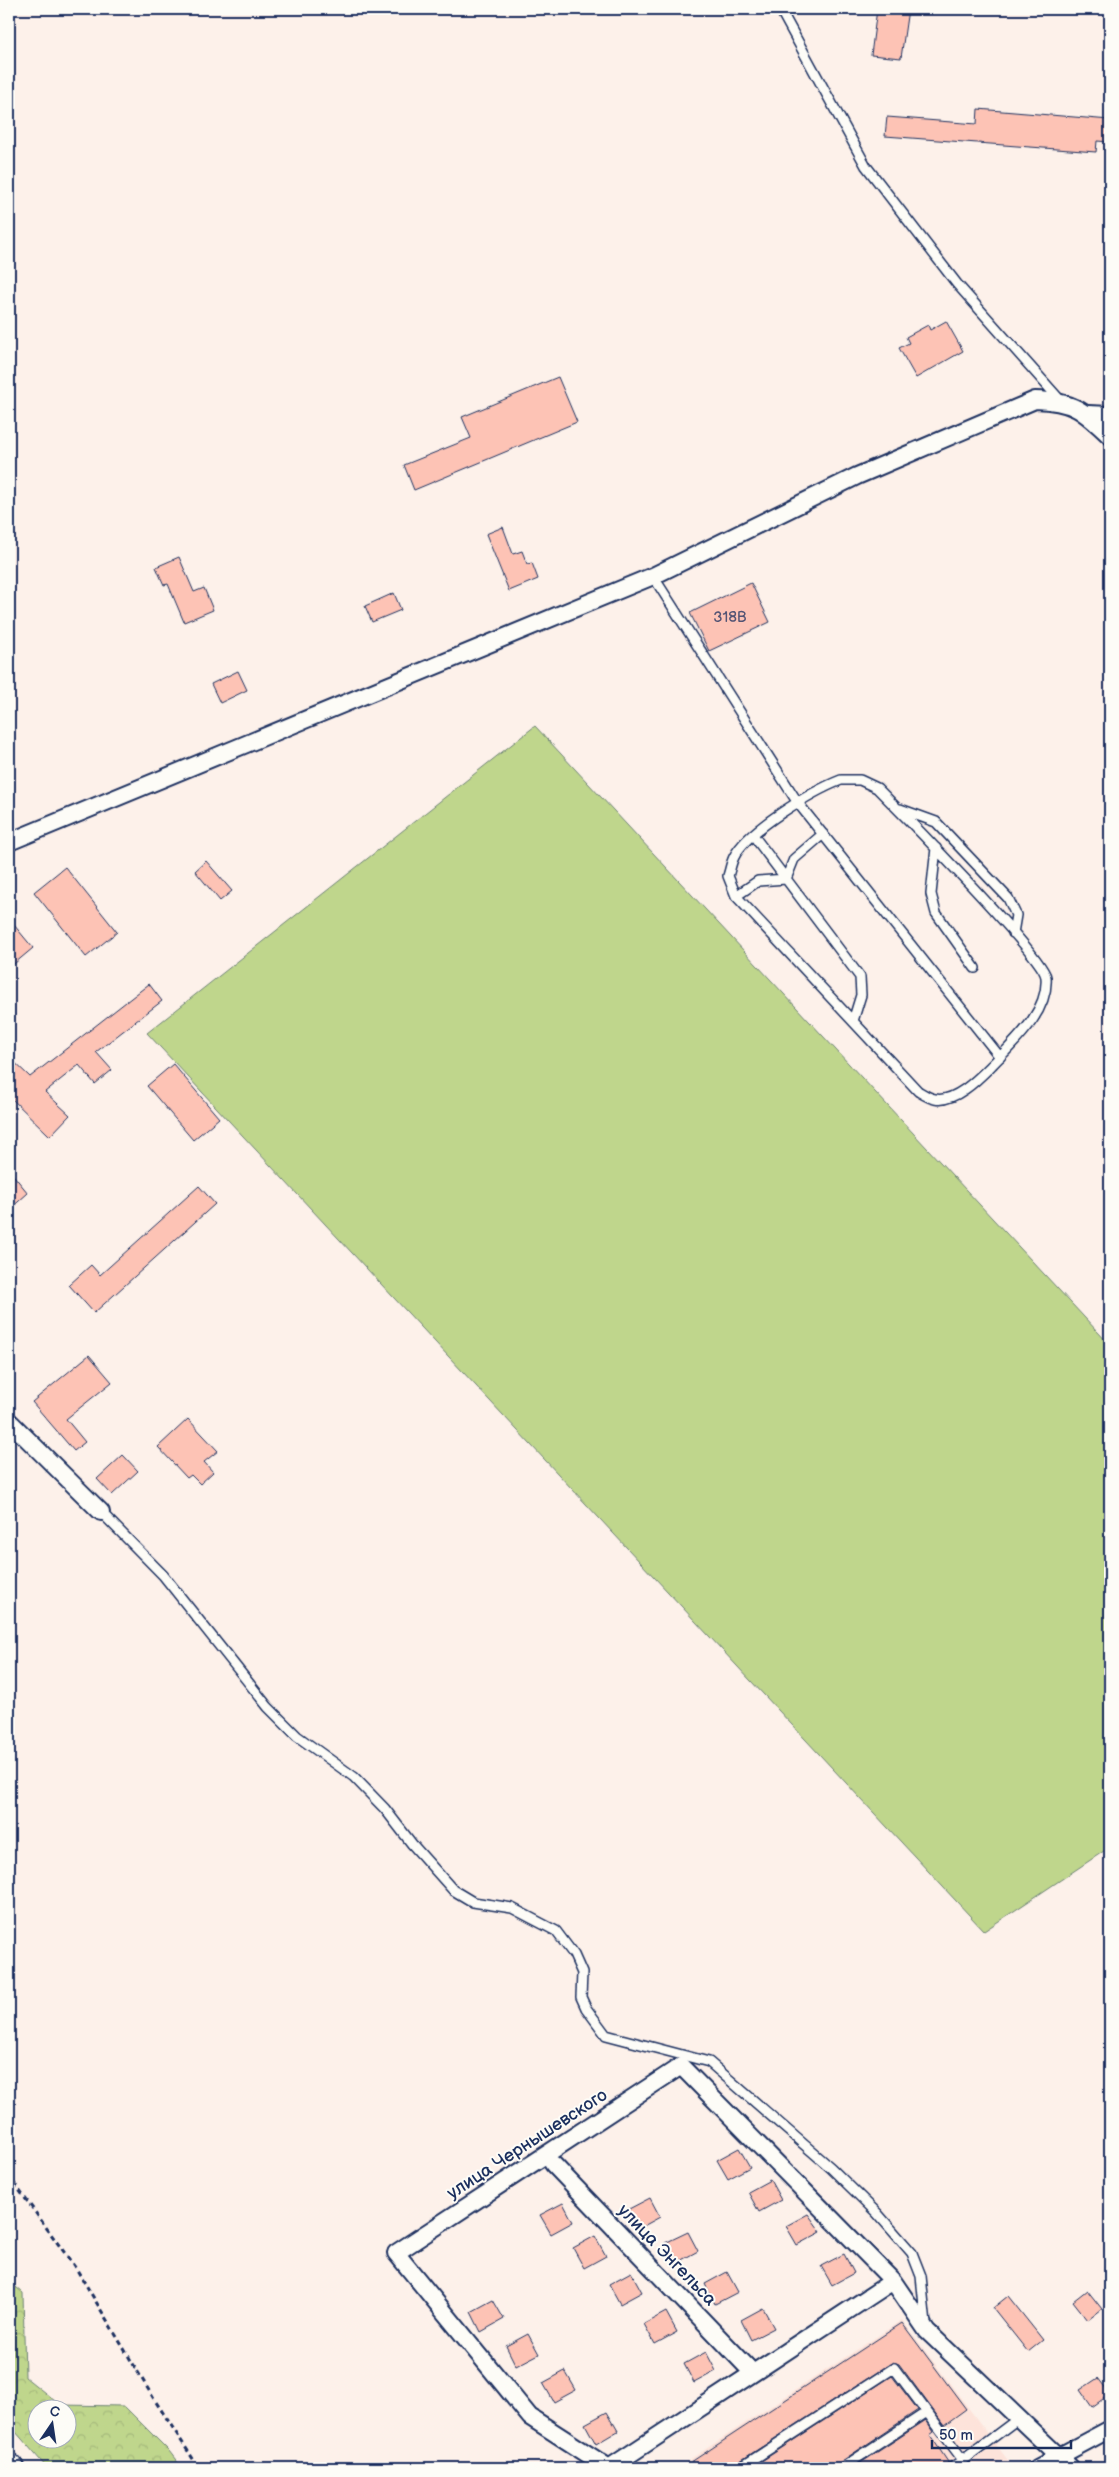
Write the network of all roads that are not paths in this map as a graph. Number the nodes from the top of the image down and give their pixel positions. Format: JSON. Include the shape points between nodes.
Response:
{"nodes":[{"id":1,"x":780,"y":9,"type":"edge"},
{"id":2,"x":1060,"y":400,"type":"junction"},
{"id":3,"x":1088,"y":414,"type":"junction"},
{"id":4,"x":1110,"y":415,"type":"edge"},
{"id":5,"x":1110,"y":436,"type":"edge"},
{"id":6,"x":653,"y":576,"type":"junction"},
{"id":7,"x":798,"y":803,"type":"junction"},
{"id":8,"x":898,"y":808,"type":"junction"},
{"id":9,"x":823,"y":834,"type":"junction"},
{"id":10,"x":753,"y":835,"type":"junction"},
{"id":11,"x":9,"y":842,"type":"edge"},
{"id":12,"x":936,"y":848,"type":"junction"},
{"id":13,"x":786,"y":878,"type":"junction"},
{"id":14,"x":736,"y":896,"type":"junction"},
{"id":15,"x":1013,"y":933,"type":"junction"},
{"id":16,"x":975,"y":968,"type":"dead end"},
{"id":17,"x":853,"y":1021,"type":"junction"},
{"id":18,"x":1000,"y":1057,"type":"junction"},
{"id":19,"x":9,"y":1421,"type":"edge"},
{"id":20,"x":101,"y":1512,"type":"joint"},
{"id":21,"x":553,"y":2164,"type":"dead end"},
{"id":22,"x":894,"y":2281,"type":"junction"},
{"id":23,"x":927,"y":2331,"type":"junction"},
{"id":24,"x":753,"y":2373,"type":"junction"},
{"id":25,"x":927,"y":2412,"type":"junction"},
{"id":26,"x":1019,"y":2418,"type":"junction"},
{"id":27,"x":1110,"y":2429,"type":"edge"},
{"id":28,"x":1059,"y":2456,"type":"junction"},
{"id":29,"x":963,"y":2460,"type":"junction"},
{"id":30,"x":609,"y":2468,"type":"edge"},
{"id":31,"x":740,"y":2468,"type":"edge"},
{"id":32,"x":842,"y":2468,"type":"edge"},
{"id":33,"x":951,"y":2468,"type":"edge"},
{"id":34,"x":1037,"y":2468,"type":"edge"},
{"id":35,"x":1071,"y":2468,"type":"edge"}],
"edges":[{"from":1,"to":2,"type":"lane","via":[[866,166],[957,284]]},
{"from":2,"to":3,"type":"street"},
{"from":2,"to":6,"type":"street","via":[[1034,400],[998,415],[857,476]]},
{"from":3,"to":4,"type":"street"},
{"from":3,"to":5,"type":"street"},
{"from":6,"to":7,"type":"lane"},
{"from":6,"to":11,"type":"street"},
{"from":7,"to":8,"type":"lane","via":[[841,780],[860,780],[877,788]]},
{"from":7,"to":9,"type":"lane"},
{"from":7,"to":10,"type":"lane"},
{"from":8,"to":12,"type":"lane"},
{"from":8,"to":15,"type":"lane","via":[[936,822],[1008,898],[1016,916]]},
{"from":9,"to":13,"type":"lane","via":[[794,859]]},
{"from":9,"to":18,"type":"lane"},
{"from":10,"to":13,"type":"lane"},
{"from":10,"to":14,"type":"lane","via":[[734,856],[728,876]]},
{"from":12,"to":15,"type":"lane"},
{"from":12,"to":16,"type":"lane","via":[[931,894],[936,913]]},
{"from":13,"to":14,"type":"lane","via":[[758,881]]},
{"from":13,"to":17,"type":"lane","via":[[860,977],[860,996]]},
{"from":14,"to":17,"type":"lane"},
{"from":15,"to":18,"type":"lane","via":[[1035,957],[1046,976],[1044,996],[1037,1015]]},
{"from":17,"to":18,"type":"lane","via":[[918,1091],[936,1099],[960,1094]]},
{"from":19,"to":20,"type":"street"},
{"from":20,"to":23,"type":"lane","via":[[163,1575],[268,1706],[297,1736],[354,1777],[385,1808],[453,1890],[473,1902],[512,1908],[556,1931],[574,1955],[582,1973],[581,1997],[586,2008],[606,2035],[709,2062],[831,2168],[877,2213],[912,2253],[921,2276]]},
{"from":21,"to":24,"type":"street","name":"улица Энгельса"},
{"from":22,"to":23,"type":"street","name":"улица Чернышевского"},
{"from":22,"to":24,"type":"street","name":"улица Чернышевского"},
{"from":22,"to":30,"type":"street","name":"улица Чернышевского","via":[[681,2066],[396,2253],[530,2417]]},
{"from":23,"to":26,"type":"street"},
{"from":24,"to":30,"type":"street","name":"улица Чернышевского"},
{"from":25,"to":29,"type":"lane"},
{"from":25,"to":31,"type":"lane","via":[[894,2368]]},
{"from":25,"to":32,"type":"lane"},
{"from":26,"to":28,"type":"street"},
{"from":26,"to":29,"type":"lane"},
{"from":27,"to":28,"type":"street"},
{"from":28,"to":34,"type":"street"},
{"from":28,"to":35,"type":"street"},
{"from":29,"to":33,"type":"lane"}]}
